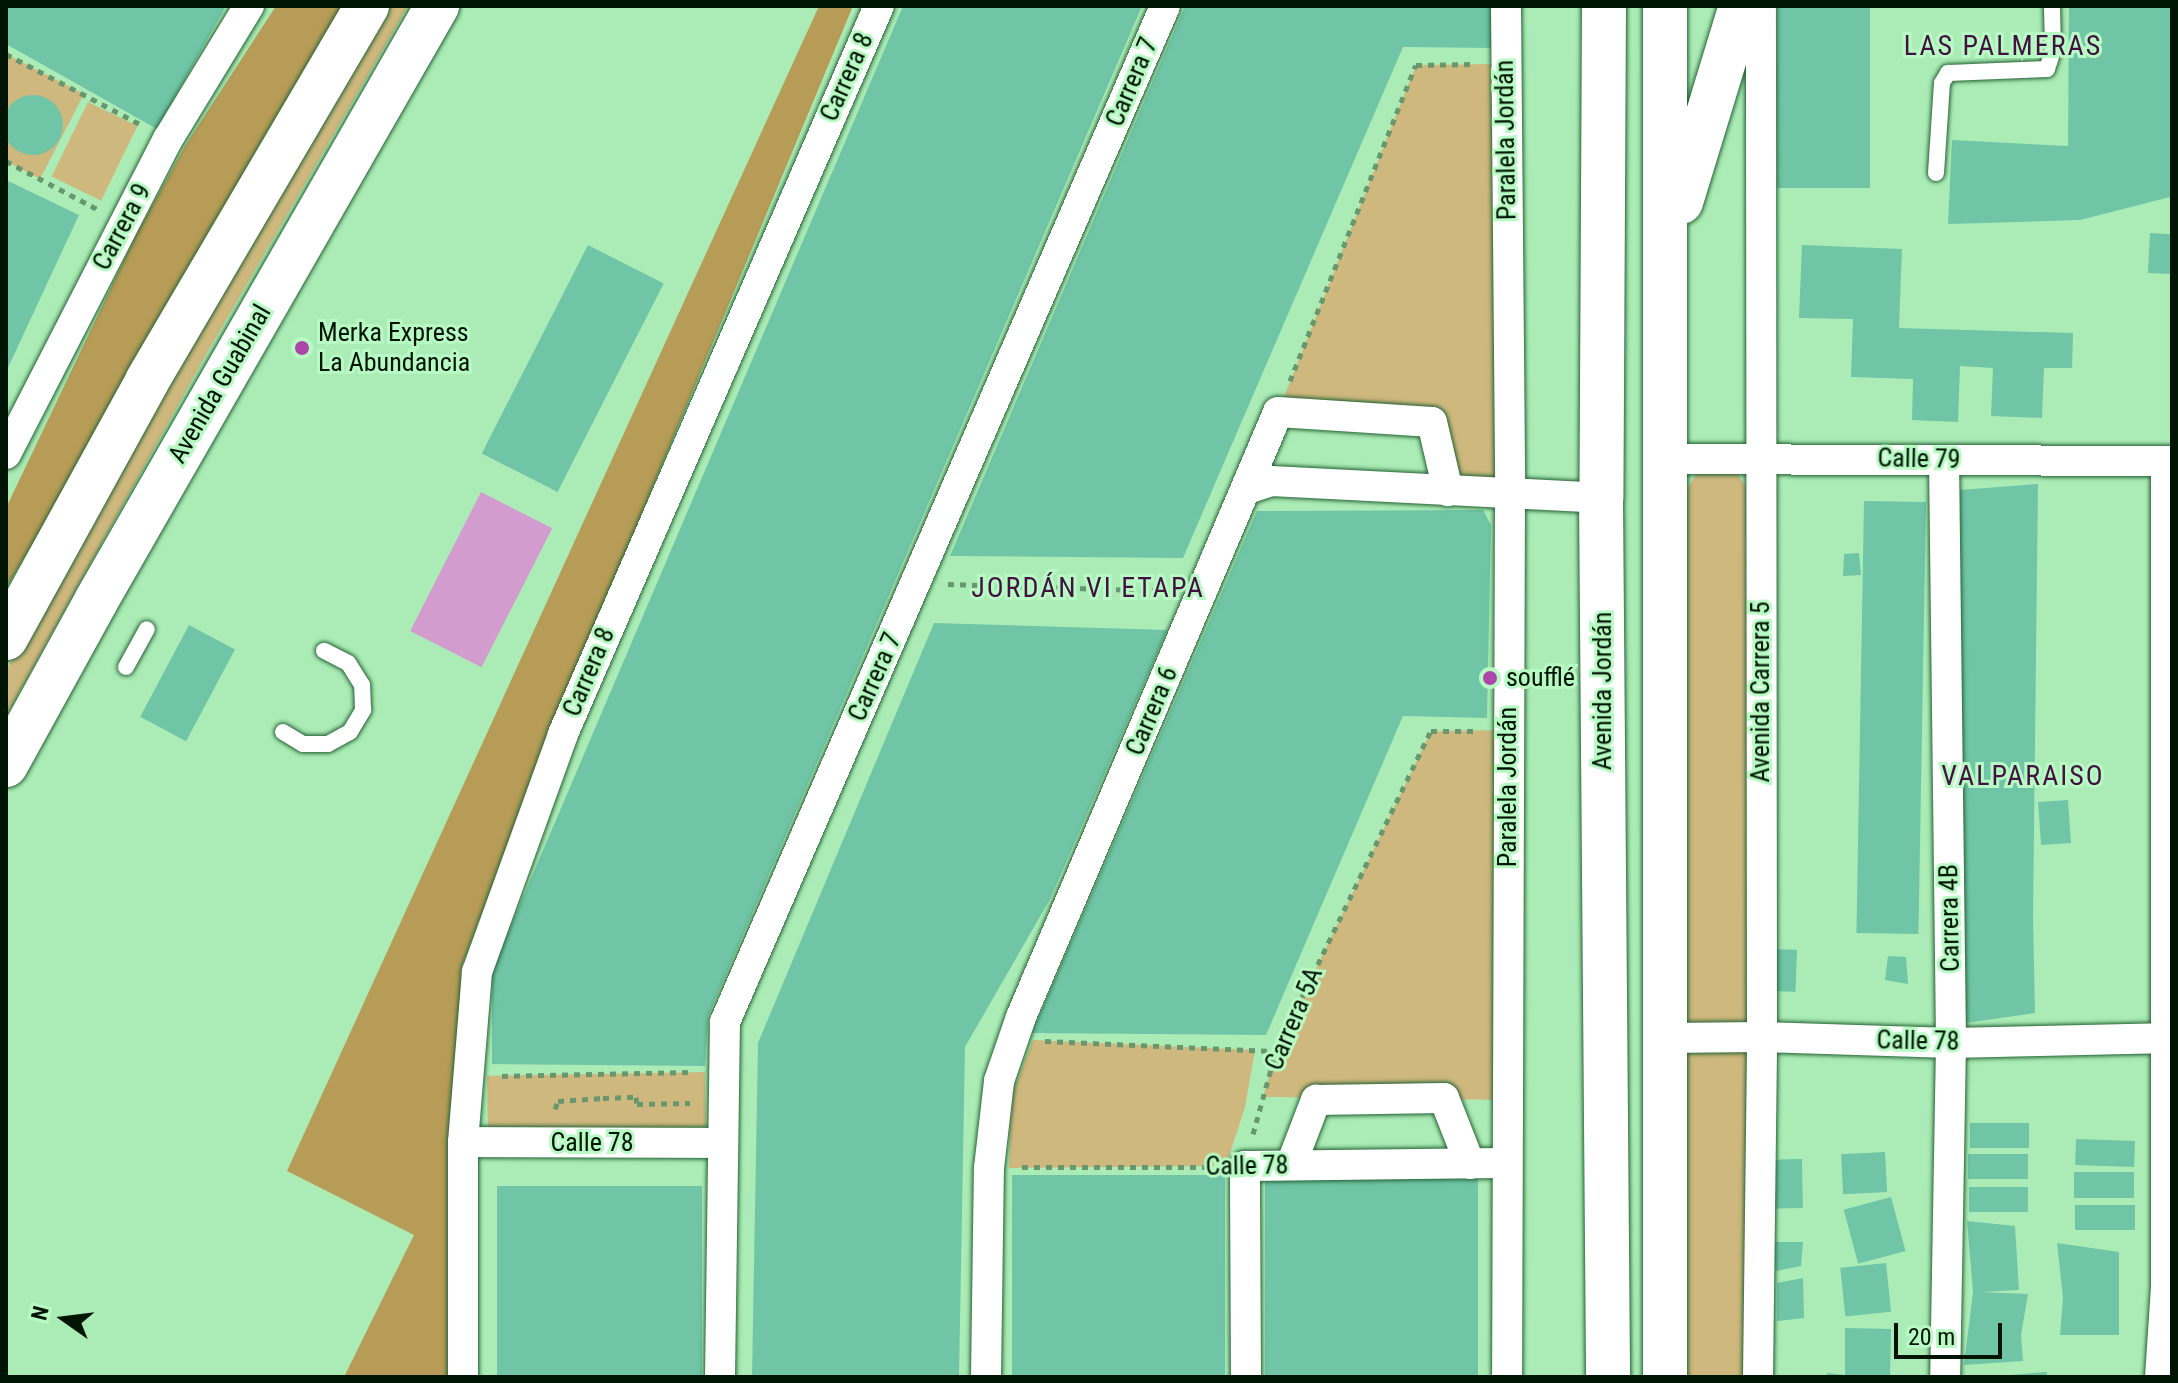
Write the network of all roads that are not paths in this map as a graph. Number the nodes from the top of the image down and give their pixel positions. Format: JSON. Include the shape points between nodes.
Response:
{"nodes":[{"id":1,"x":249,"y":6,"type":"edge"},
{"id":2,"x":367,"y":6,"type":"edge"},
{"id":3,"x":437,"y":6,"type":"edge"},
{"id":4,"x":879,"y":6,"type":"edge"},
{"id":5,"x":1165,"y":6,"type":"edge"},
{"id":6,"x":1506,"y":6,"type":"edge"},
{"id":7,"x":1589,"y":6,"type":"edge"},
{"id":8,"x":1604,"y":6,"type":"edge"},
{"id":9,"x":1665,"y":6,"type":"edge"},
{"id":10,"x":1741,"y":6,"type":"edge"},
{"id":11,"x":1761,"y":6,"type":"edge"},
{"id":12,"x":2052,"y":6,"type":"edge"},
{"id":13,"x":1936,"y":173,"type":"dead end"},
{"id":14,"x":1601,"y":202,"type":"junction"},
{"id":15,"x":1665,"y":311,"type":"junction"},
{"id":16,"x":6,"y":454,"type":"edge"},
{"id":17,"x":1760,"y":457,"type":"junction"},
{"id":18,"x":1666,"y":459,"type":"junction"},
{"id":19,"x":1944,"y":460,"type":"junction"},
{"id":20,"x":2169,"y":461,"type":"edge"},
{"id":21,"x":1247,"y":489,"type":"junction"},
{"id":22,"x":1448,"y":491,"type":"junction"},
{"id":23,"x":1510,"y":495,"type":"junction"},
{"id":24,"x":1601,"y":498,"type":"junction"},
{"id":25,"x":147,"y":629,"type":"dead end"},
{"id":26,"x":6,"y":638,"type":"edge"},
{"id":27,"x":324,"y":651,"type":"dead end"},
{"id":28,"x":126,"y":667,"type":"dead end"},
{"id":29,"x":283,"y":732,"type":"dead end"},
{"id":30,"x":6,"y":765,"type":"edge"},
{"id":31,"x":1762,"y":1037,"type":"junction"},
{"id":32,"x":1665,"y":1038,"type":"junction"},
{"id":33,"x":2169,"y":1038,"type":"edge"},
{"id":34,"x":1951,"y":1043,"type":"junction"},
{"id":35,"x":463,"y":1142,"type":"junction"},
{"id":36,"x":721,"y":1143,"type":"junction"},
{"id":37,"x":1505,"y":1163,"type":"junction"},
{"id":38,"x":1470,"y":1164,"type":"junction"},
{"id":39,"x":1291,"y":1165,"type":"junction"},
{"id":40,"x":463,"y":1377,"type":"edge"},
{"id":41,"x":720,"y":1377,"type":"edge"},
{"id":42,"x":986,"y":1377,"type":"edge"},
{"id":43,"x":1246,"y":1377,"type":"edge"},
{"id":44,"x":1507,"y":1377,"type":"edge"},
{"id":45,"x":1608,"y":1377,"type":"edge"},
{"id":46,"x":1665,"y":1377,"type":"edge"},
{"id":47,"x":1758,"y":1377,"type":"edge"},
{"id":48,"x":1945,"y":1377,"type":"edge"},
{"id":49,"x":2160,"y":1377,"type":"edge"}],
"edges":[{"from":1,"to":16,"type":"street","name":"Carrera 9","via":[[168,139]]},
{"from":2,"to":26,"type":"main road","via":[[147,381]]},
{"from":3,"to":30,"type":"main road","name":"Avenida Guabinal"},
{"from":4,"to":35,"type":"street","name":"Carrera 8","via":[[563,734],[477,972]]},
{"from":5,"to":36,"type":"street","name":"Carrera 7","via":[[725,1022]]},
{"from":6,"to":23,"type":"street","name":"Paralela Jordán"},
{"from":7,"to":14,"type":"main road","via":[[1589,120]]},
{"from":8,"to":14,"type":"main road","name":"Avenida Jordán"},
{"from":9,"to":15,"type":"main road"},
{"from":10,"to":15,"type":"main road","via":[[1681,199]]},
{"from":11,"to":17,"type":"street","name":"Avenida Carrera 5"},
{"from":12,"to":13,"type":"lane","via":[[2053,51],[2047,69],[1948,73],[1942,83]]},
{"from":14,"to":24,"type":"main road","name":"Avenida Jordán"},
{"from":15,"to":18,"type":"main road"},
{"from":17,"to":18,"type":"street","name":"Calle 79"},
{"from":17,"to":19,"type":"street","name":"Calle 79"},
{"from":17,"to":31,"type":"street","name":"Avenida Carrera 5"},
{"from":18,"to":32,"type":"main road"},
{"from":19,"to":20,"type":"street","name":"Calle 79"},
{"from":19,"to":34,"type":"street","name":"Carrera 4B"},
{"from":20,"to":33,"type":"street"},
{"from":21,"to":22,"type":"street","via":[[1271,481]]},
{"from":21,"to":22,"type":"street","name":"Carrera 6","via":[[1278,412],[1432,422]]},
{"from":21,"to":42,"type":"street","name":"Carrera 6","via":[[999,1081],[989,1168]]},
{"from":22,"to":23,"type":"street"},
{"from":23,"to":24,"type":"street"},
{"from":23,"to":37,"type":"street","name":"Paralela Jordán"},
{"from":24,"to":45,"type":"main road","name":"Avenida Jordán"},
{"from":25,"to":28,"type":"lane"},
{"from":27,"to":29,"type":"lane","via":[[348,663],[362,685],[363,710],[350,732],[328,744],[303,744]]},
{"from":31,"to":32,"type":"street","name":"Calle 78"},
{"from":31,"to":34,"type":"street","name":"Calle 78"},
{"from":31,"to":47,"type":"street","name":"Avenida Carrera 5"},
{"from":32,"to":46,"type":"main road"},
{"from":33,"to":34,"type":"street","name":"Calle 78"},
{"from":33,"to":49,"type":"street"},
{"from":34,"to":48,"type":"street","name":"Carrera 4B"},
{"from":35,"to":36,"type":"street","name":"Calle 78"},
{"from":35,"to":40,"type":"street","name":"Carrera 8"},
{"from":36,"to":41,"type":"street","name":"Carrera 7"},
{"from":37,"to":38,"type":"street","name":"Calle 78"},
{"from":37,"to":44,"type":"street","name":"Paralela Jordán"},
{"from":38,"to":39,"type":"street","name":"Calle 78"},
{"from":38,"to":39,"type":"street","via":[[1444,1098],[1316,1100]]},
{"from":39,"to":43,"type":"street","name":"Calle 78","via":[[1245,1166]]}]}
